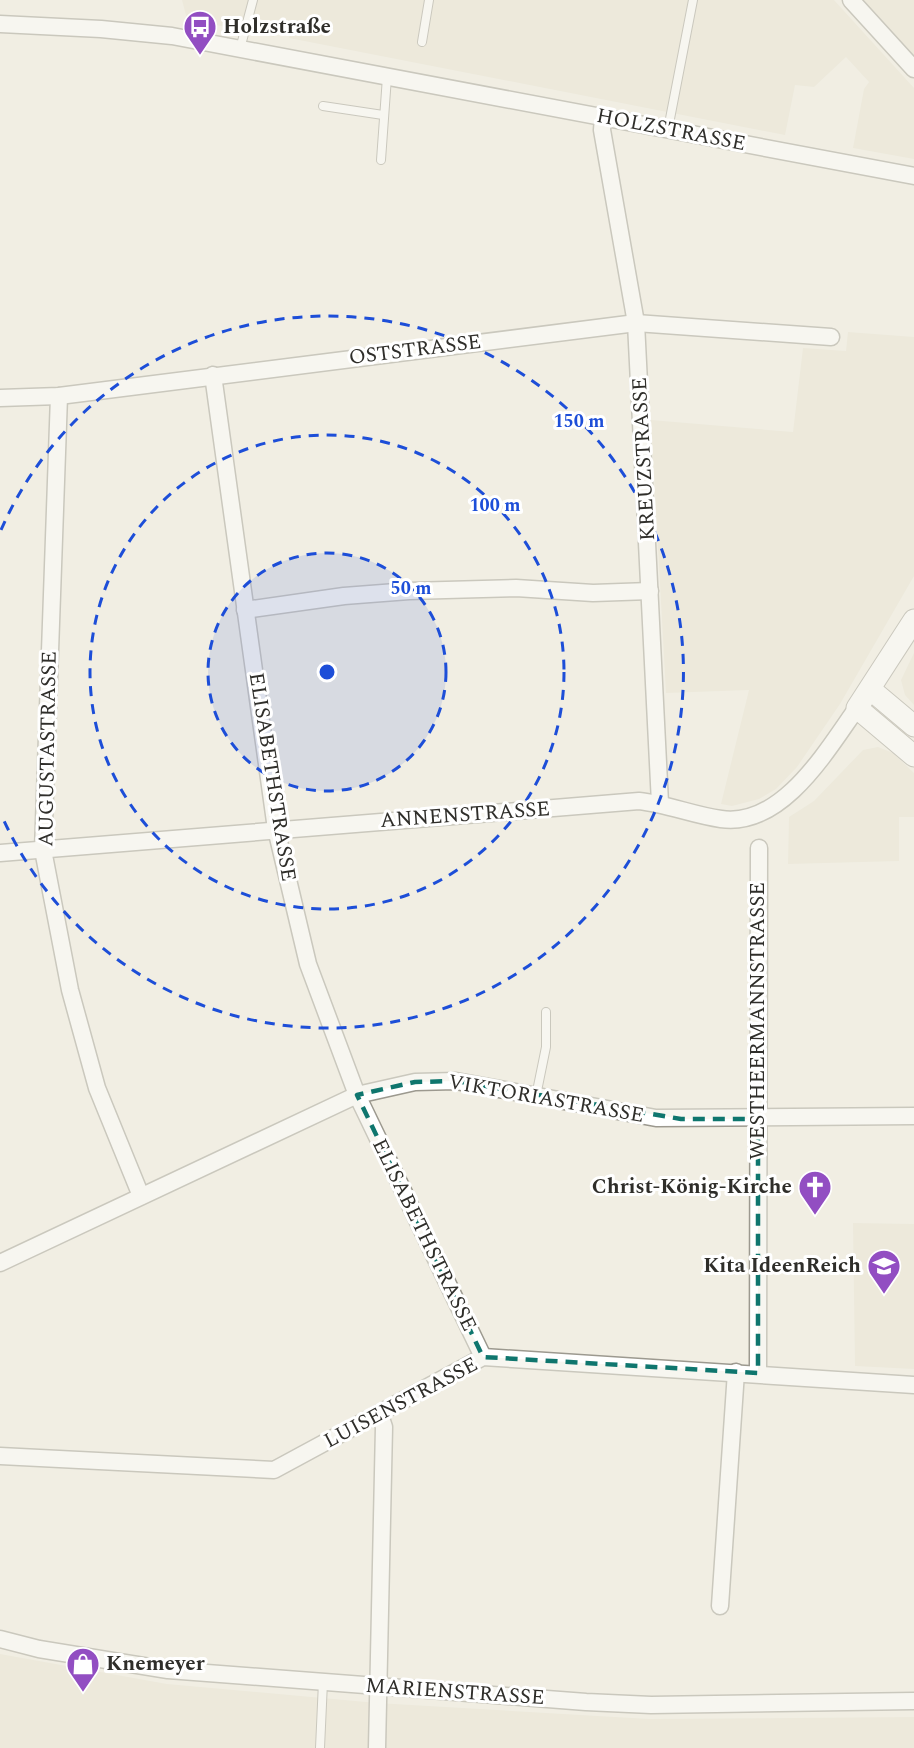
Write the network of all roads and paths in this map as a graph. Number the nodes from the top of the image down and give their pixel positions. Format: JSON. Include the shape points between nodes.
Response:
{"nodes":[{"id":1,"x":253,"y":0,"type":"edge"},
{"id":2,"x":429,"y":0,"type":"edge"},
{"id":3,"x":693,"y":0,"type":"edge"},
{"id":4,"x":851,"y":0,"type":"edge"},
{"id":5,"x":0,"y":24,"type":"edge"},
{"id":6,"x":422,"y":42,"type":"dead end"},
{"id":7,"x":240,"y":49,"type":"junction"},
{"id":8,"x":914,"y":69,"type":"edge"},
{"id":9,"x":387,"y":77,"type":"junction"},
{"id":10,"x":323,"y":106,"type":"dead end"},
{"id":11,"x":383,"y":115,"type":"junction"},
{"id":12,"x":603,"y":117,"type":"junction"},
{"id":13,"x":668,"y":129,"type":"junction"},
{"id":14,"x":381,"y":160,"type":"dead end"},
{"id":15,"x":914,"y":176,"type":"edge"},
{"id":16,"x":636,"y":322,"type":"junction"},
{"id":17,"x":831,"y":337,"type":"dead end"},
{"id":18,"x":213,"y":375,"type":"junction"},
{"id":19,"x":59,"y":396,"type":"junction"},
{"id":20,"x":0,"y":398,"type":"edge"},
{"id":21,"x":650,"y":591,"type":"junction"},
{"id":22,"x":245,"y":610,"type":"junction"},
{"id":23,"x":914,"y":620,"type":"edge"},
{"id":24,"x":870,"y":689,"type":"junction"},
{"id":25,"x":857,"y":708,"type":"junction"},
{"id":26,"x":914,"y":726,"type":"edge"},
{"id":27,"x":914,"y":756,"type":"edge"},
{"id":28,"x":660,"y":804,"type":"junction"},
{"id":29,"x":276,"y":829,"type":"junction"},
{"id":30,"x":759,"y":848,"type":"dead end"},
{"id":31,"x":43,"y":850,"type":"junction"},
{"id":32,"x":0,"y":853,"type":"edge"},
{"id":33,"x":546,"y":1012,"type":"dead end"},
{"id":34,"x":357,"y":1095,"type":"junction"},
{"id":35,"x":536,"y":1096,"type":"junction"},
{"id":36,"x":914,"y":1116,"type":"edge"},
{"id":37,"x":758,"y":1119,"type":"junction"},
{"id":38,"x":141,"y":1196,"type":"junction"},
{"id":39,"x":0,"y":1263,"type":"edge"},
{"id":40,"x":483,"y":1357,"type":"junction"},
{"id":41,"x":736,"y":1372,"type":"junction"},
{"id":42,"x":758,"y":1373,"type":"junction"},
{"id":43,"x":914,"y":1385,"type":"edge"},
{"id":44,"x":380,"y":1415,"type":"junction"},
{"id":45,"x":0,"y":1456,"type":"edge"},
{"id":46,"x":720,"y":1606,"type":"dead end"},
{"id":47,"x":0,"y":1639,"type":"edge"},
{"id":48,"x":323,"y":1682,"type":"junction"},
{"id":49,"x":379,"y":1687,"type":"junction"},
{"id":50,"x":914,"y":1701,"type":"edge"},
{"id":51,"x":320,"y":1748,"type":"edge"},
{"id":52,"x":377,"y":1748,"type":"edge"}],
"edges":[{"from":1,"to":7,"type":"lane"},
{"from":2,"to":6,"type":"lane"},
{"from":3,"to":13,"type":"lane"},
{"from":4,"to":8,"type":"street"},
{"from":5,"to":7,"type":"street","name":"HOLZSTRASSE","via":[[146,34]]},
{"from":7,"to":9,"type":"street","name":"HOLZSTRASSE"},
{"from":9,"to":11,"type":"lane"},
{"from":9,"to":12,"type":"street","name":"HOLZSTRASSE"},
{"from":10,"to":11,"type":"lane"},
{"from":11,"to":14,"type":"lane"},
{"from":12,"to":13,"type":"street","name":"HOLZSTRASSE"},
{"from":12,"to":16,"type":"street","name":"KREUZSTRASSE","via":[[602,130]]},
{"from":13,"to":15,"type":"street","name":"HOLZSTRASSE"},
{"from":16,"to":17,"type":"street","name":"OSTSTRASSE"},
{"from":16,"to":18,"type":"street","name":"OSTSTRASSE"},
{"from":16,"to":21,"type":"street","name":"KREUZSTRASSE"},
{"from":18,"to":19,"type":"street","name":"OSTSTRASSE"},
{"from":18,"to":22,"type":"street","name":"ELISABETHSTRASSE"},
{"from":19,"to":20,"type":"street","name":"OSTSTRASSE"},
{"from":19,"to":31,"type":"street","name":"AUGUSTASTRASSE"},
{"from":21,"to":22,"type":"street","via":[[409,591]]},
{"from":21,"to":28,"type":"street","name":"KREUZSTRASSE"},
{"from":22,"to":29,"type":"street","name":"ELISABETHSTRASSE"},
{"from":23,"to":24,"type":"street","name":"ANNENSTRASSE"},
{"from":24,"to":25,"type":"street","name":"ANNENSTRASSE"},
{"from":24,"to":26,"type":"street"},
{"from":25,"to":27,"type":"street"},
{"from":25,"to":28,"type":"street","name":"ANNENSTRASSE","via":[[807,776],[785,798],[762,812],[734,820],[720,819]]},
{"from":28,"to":29,"type":"street","name":"ANNENSTRASSE","via":[[639,801]]},
{"from":29,"to":31,"type":"street","name":"ANNENSTRASSE"},
{"from":29,"to":34,"type":"street","name":"ELISABETHSTRASSE","via":[[308,964]]},
{"from":30,"to":37,"type":"street","name":"WESTHEERMANNSTRASSE"},
{"from":31,"to":32,"type":"street","name":"ANNENSTRASSE"},
{"from":31,"to":38,"type":"street","name":"AUGUSTASTRASSE","via":[[70,990],[94,1077]]},
{"from":33,"to":35,"type":"lane","via":[[546,1047]]},
{"from":34,"to":35,"type":"street","name":"VIKTORIASTRASSE","via":[[415,1082],[456,1081]]},
{"from":34,"to":38,"type":"street","name":"VIKTORIASTRASSE"},
{"from":34,"to":40,"type":"street","name":"ELISABETHSTRASSE"},
{"from":35,"to":37,"type":"street","name":"VIKTORIASTRASSE","via":[[656,1118]]},
{"from":36,"to":37,"type":"street","name":"VIKTORIASTRASSE"},
{"from":37,"to":42,"type":"street","name":"WESTHEERMANNSTRASSE"},
{"from":38,"to":39,"type":"street","name":"VIKTORIASTRASSE"},
{"from":40,"to":41,"type":"street","name":"LUISENSTRASSE"},
{"from":40,"to":44,"type":"street","name":"LUISENSTRASSE"},
{"from":41,"to":42,"type":"street","name":"LUISENSTRASSE"},
{"from":41,"to":46,"type":"street"},
{"from":42,"to":43,"type":"street","name":"LUISENSTRASSE"},
{"from":44,"to":45,"type":"street","name":"LUISENSTRASSE","via":[[274,1470]]},
{"from":44,"to":49,"type":"street","via":[[384,1426]]},
{"from":47,"to":48,"type":"street","name":"MARIENSTRASSE","via":[[168,1670]]},
{"from":48,"to":49,"type":"street","name":"MARIENSTRASSE"},
{"from":48,"to":51,"type":"lane"},
{"from":49,"to":50,"type":"street","name":"MARIENSTRASSE","via":[[651,1705]]},
{"from":49,"to":52,"type":"street"}]}
